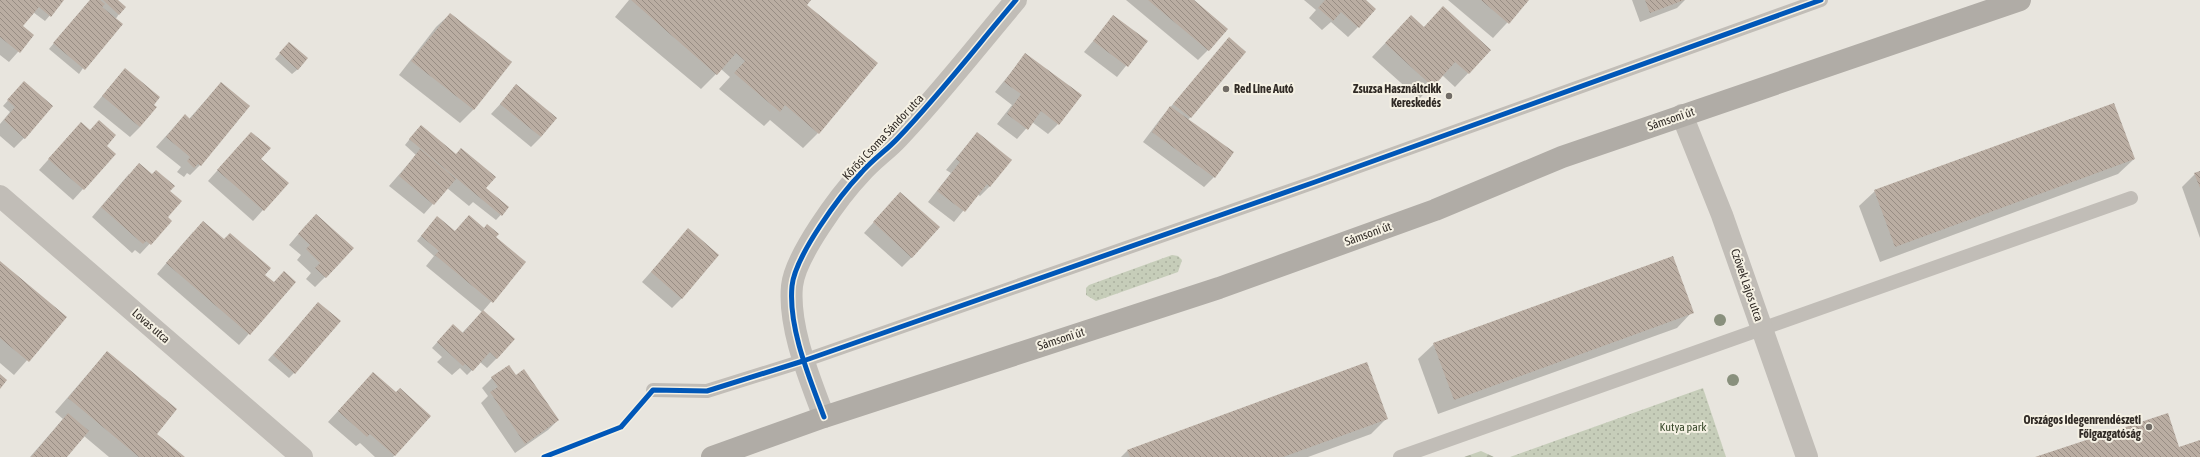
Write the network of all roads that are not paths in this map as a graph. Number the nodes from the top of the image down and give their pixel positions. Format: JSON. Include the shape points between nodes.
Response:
{"nodes":[{"id":1,"x":1016,"y":0,"type":"edge"},
{"id":2,"x":1821,"y":0,"type":"edge"},
{"id":3,"x":2020,"y":0,"type":"edge"},
{"id":4,"x":1682,"y":115,"type":"junction"},
{"id":5,"x":0,"y":196,"type":"edge"},
{"id":6,"x":2131,"y":198,"type":"dead end"},
{"id":7,"x":1762,"y":328,"type":"junction"},
{"id":8,"x":803,"y":361,"type":"junction"},
{"id":9,"x":653,"y":390,"type":"dead end"},
{"id":10,"x":824,"y":417,"type":"junction"},
{"id":11,"x":302,"y":457,"type":"edge"},
{"id":12,"x":712,"y":457,"type":"edge"},
{"id":13,"x":1400,"y":457,"type":"edge"},
{"id":14,"x":1807,"y":457,"type":"edge"}],
"edges":[{"from":1,"to":8,"type":"street","name":"Kőrösi Csoma Sándor utca","via":[[898,138],[860,173],[823,220],[802,259],[792,285]]},
{"from":2,"to":8,"type":"lane","via":[[1315,182]]},
{"from":3,"to":4,"type":"main road","name":"Sámsoni út"},
{"from":4,"to":7,"type":"street","name":"Czövek Lajos utca","via":[[1722,215]]},
{"from":4,"to":10,"type":"main road","name":"Sámsoni út","via":[[1562,157],[1435,210],[1219,288]]},
{"from":5,"to":11,"type":"street","name":"Lovas utca"},
{"from":6,"to":7,"type":"lane"},
{"from":7,"to":13,"type":"lane"},
{"from":7,"to":14,"type":"street","name":"Czövek Lajos utca"},
{"from":8,"to":9,"type":"lane","via":[[707,391]]},
{"from":8,"to":10,"type":"street","name":"Kőrösi Csoma Sándor utca"},
{"from":10,"to":12,"type":"main road","name":"Sámsoni út"}]}
